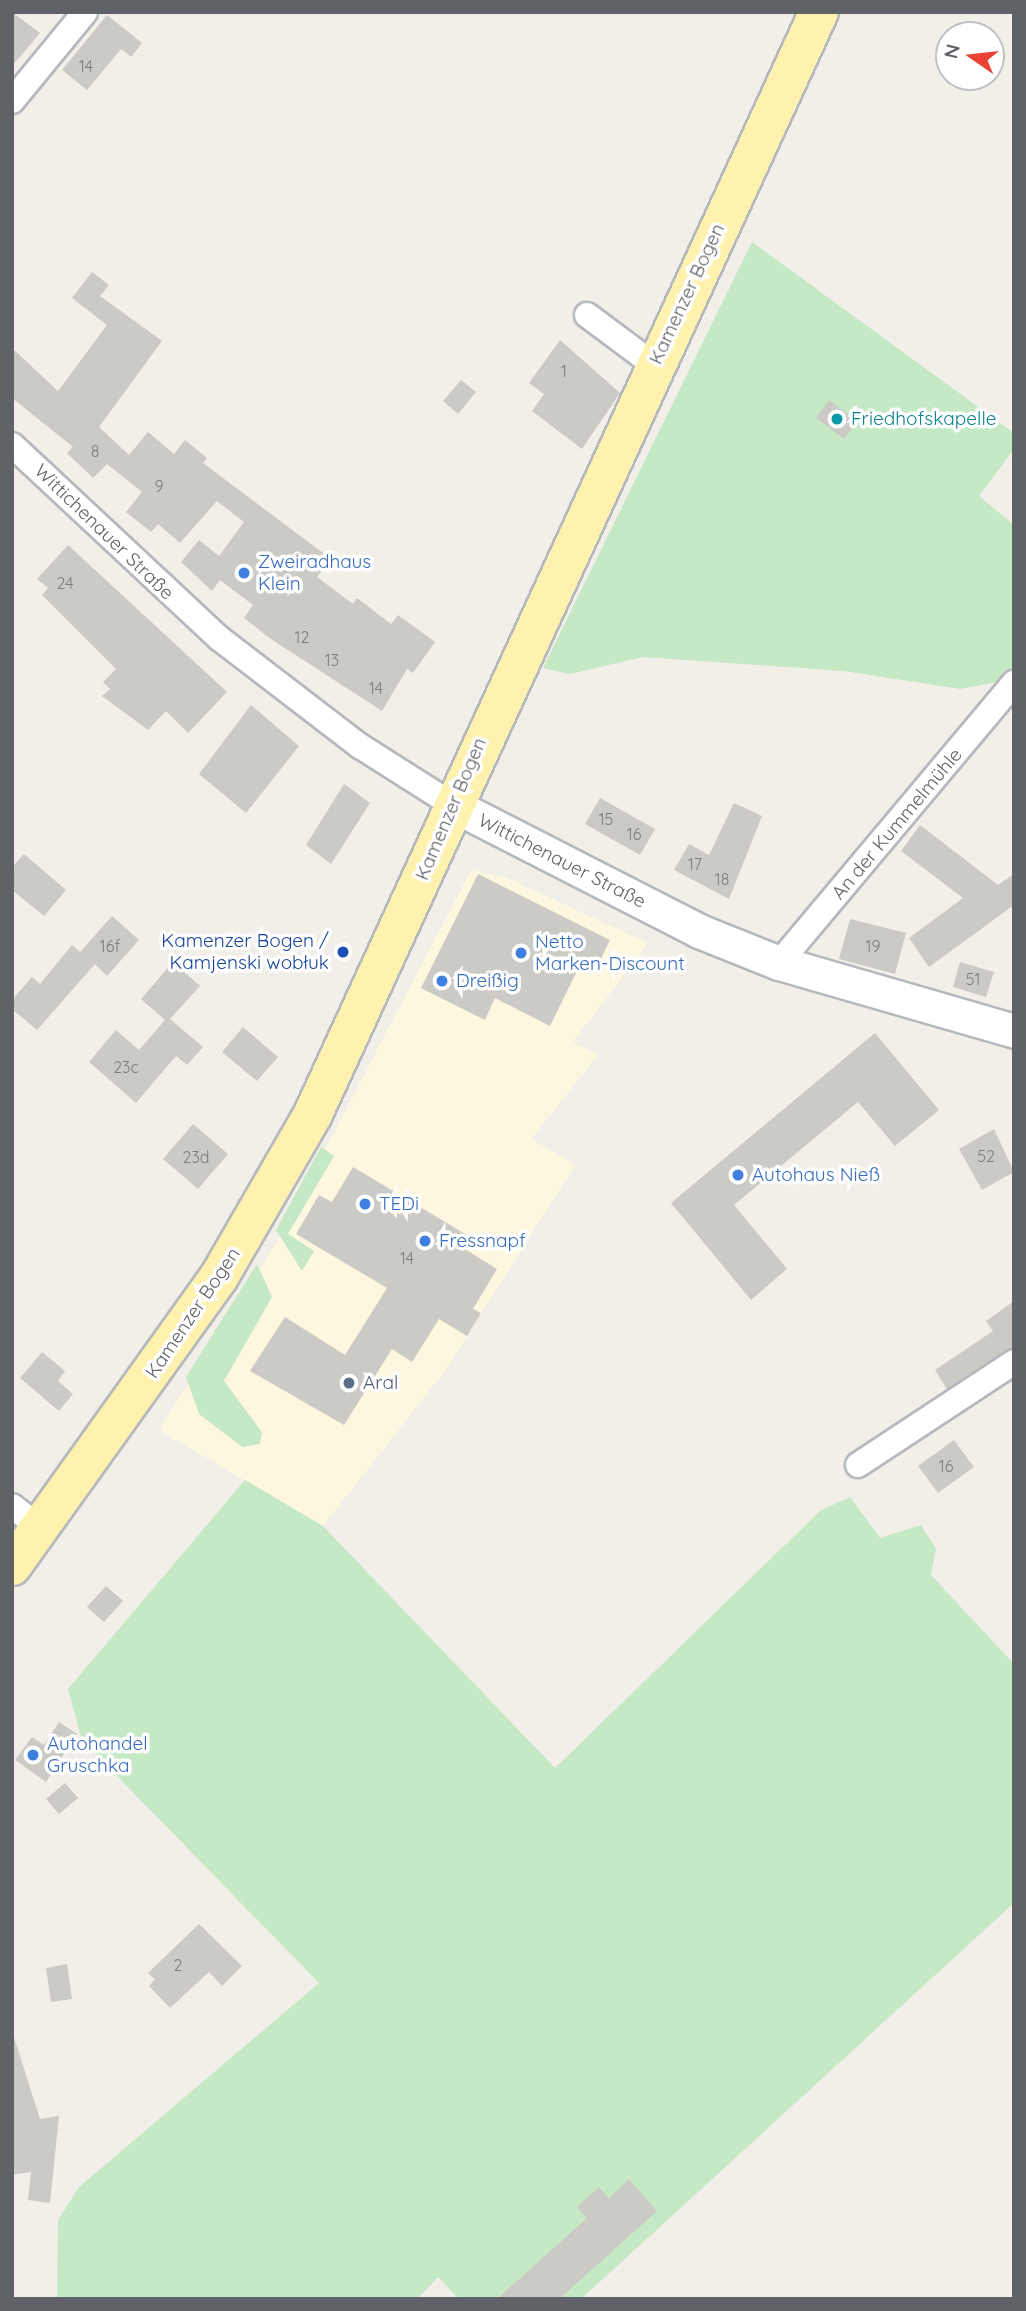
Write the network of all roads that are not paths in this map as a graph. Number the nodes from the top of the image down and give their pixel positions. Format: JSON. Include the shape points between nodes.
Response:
{"nodes":[{"id":1,"x":85,"y":12,"type":"edge"},
{"id":2,"x":819,"y":12,"type":"edge"},
{"id":3,"x":12,"y":101,"type":"edge"},
{"id":4,"x":587,"y":315,"type":"dead end"},
{"id":5,"x":654,"y":365,"type":"junction"},
{"id":6,"x":12,"y":444,"type":"edge"},
{"id":7,"x":1014,"y":684,"type":"edge"},
{"id":8,"x":453,"y":804,"type":"junction"},
{"id":9,"x":779,"y":963,"type":"junction"},
{"id":10,"x":1014,"y":1031,"type":"edge"},
{"id":11,"x":1014,"y":1362,"type":"edge"},
{"id":12,"x":858,"y":1465,"type":"dead end"},
{"id":13,"x":26,"y":1517,"type":"edge"},
{"id":14,"x":12,"y":1566,"type":"edge"}],
"edges":[{"from":1,"to":3,"type":"street"},
{"from":2,"to":5,"type":"main road","name":"Kamenzer Bogen"},
{"from":4,"to":5,"type":"street"},
{"from":5,"to":8,"type":"main road","name":"Kamenzer Bogen"},
{"from":6,"to":8,"type":"street","name":"Wittichenauer Straße","via":[[219,638],[360,746]]},
{"from":7,"to":9,"type":"street","name":"An der Kummelmühle"},
{"from":8,"to":9,"type":"main road","name":"Wittichenauer Straße","via":[[699,931]]},
{"from":8,"to":13,"type":"main road","name":"Kamenzer Bogen","via":[[339,1063],[274,1187],[142,1391]]},
{"from":9,"to":10,"type":"main road","name":"Wittichenauer Straße"},
{"from":11,"to":12,"type":"street"},
{"from":13,"to":14,"type":"main road","name":"Kamenzer Bogen"}]}
